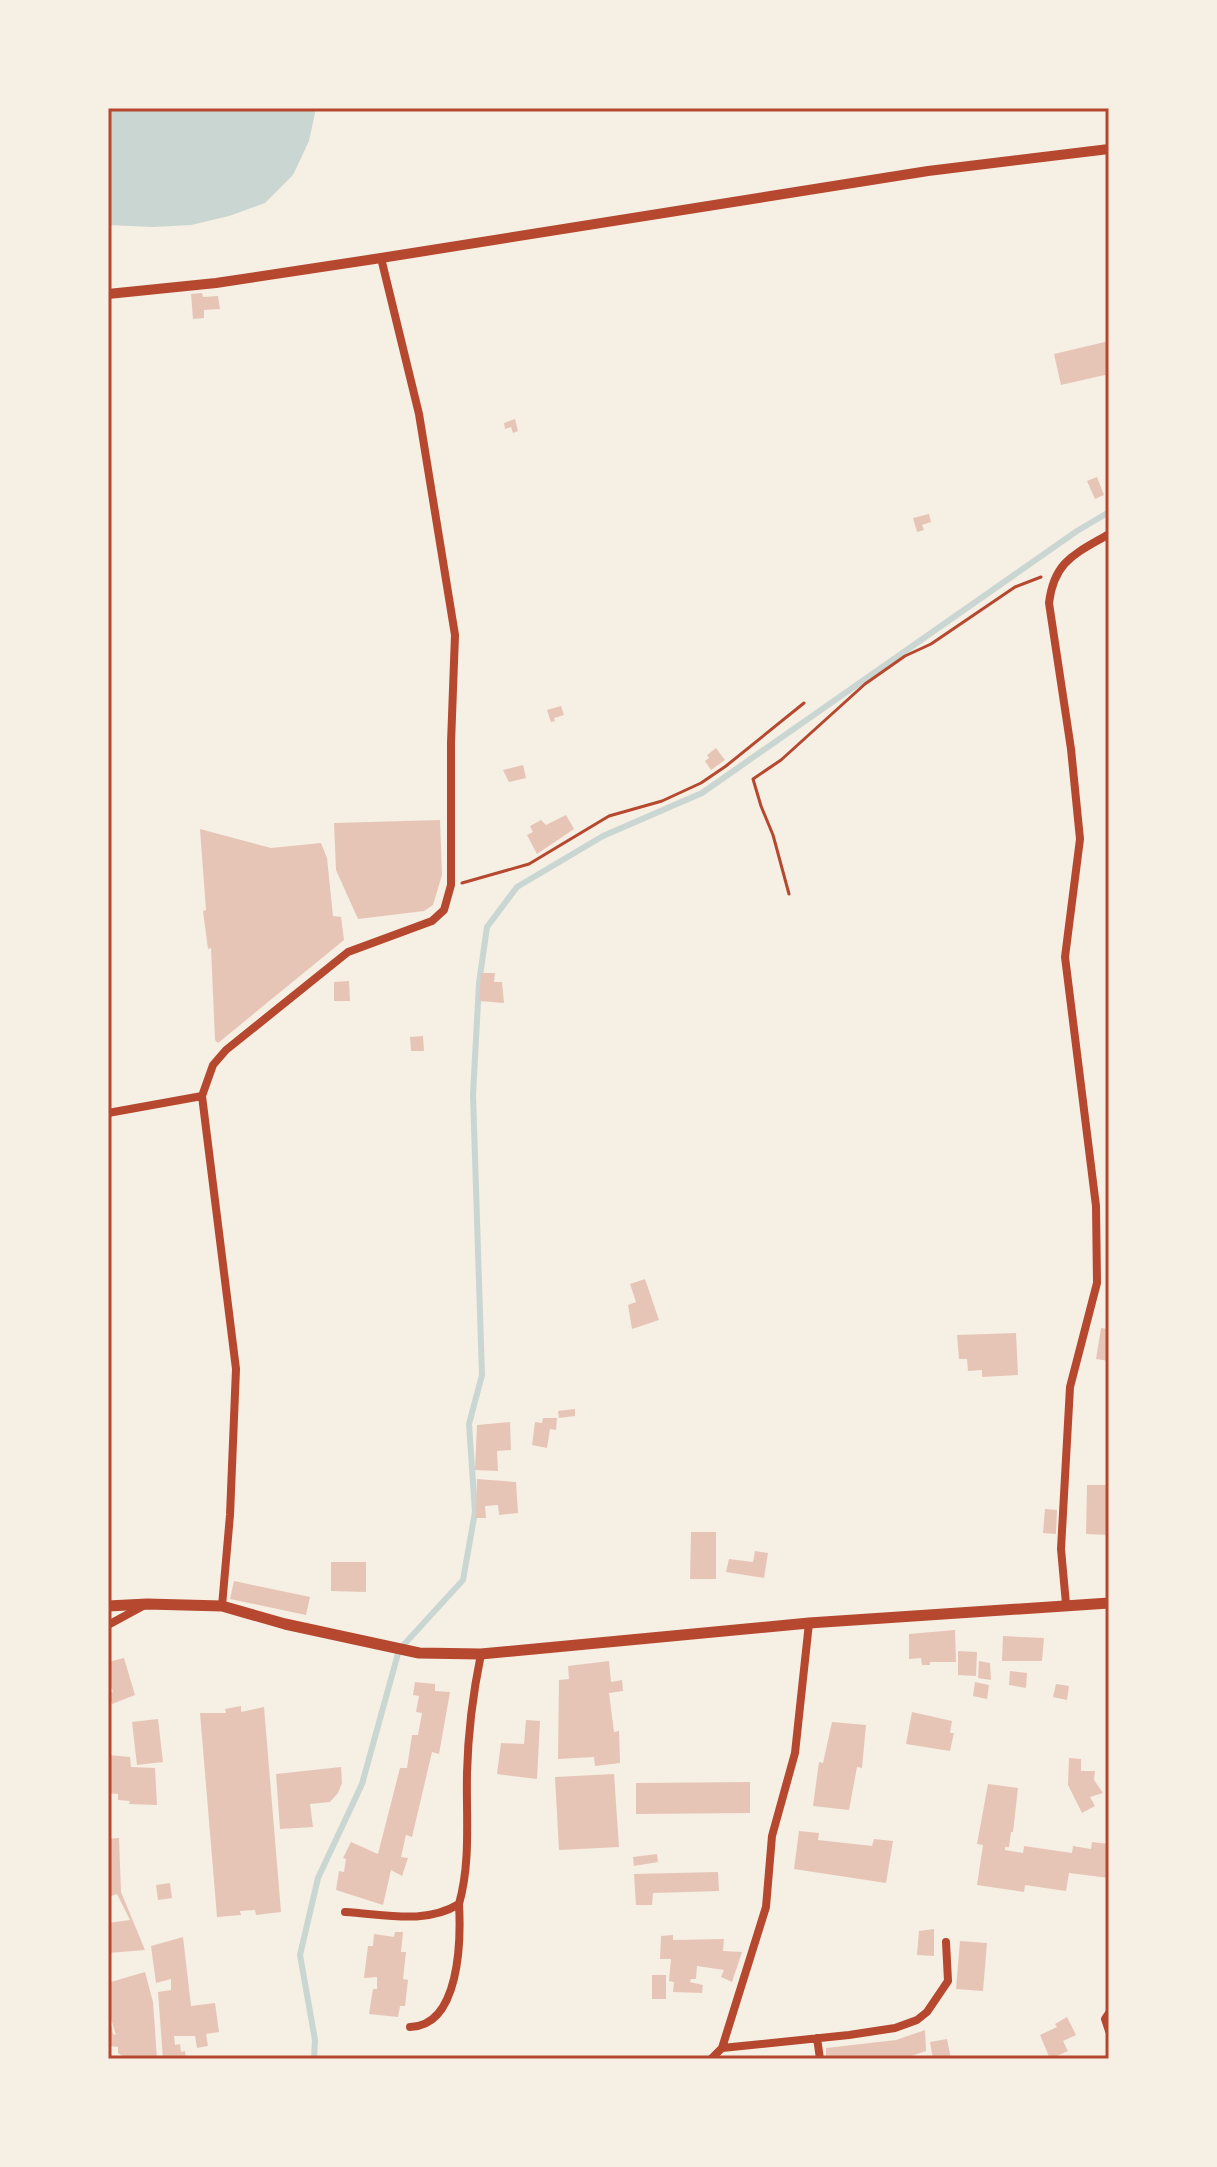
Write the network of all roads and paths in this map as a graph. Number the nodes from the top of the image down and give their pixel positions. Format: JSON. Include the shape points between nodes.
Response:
{"nodes":[{"id":1,"x":1109,"y":149,"type":"edge"},
{"id":2,"x":381,"y":258,"type":"junction"},
{"id":3,"x":108,"y":294,"type":"edge"},
{"id":4,"x":1109,"y":534,"type":"edge"},
{"id":5,"x":1052,"y":581,"type":"junction"},
{"id":6,"x":804,"y":703,"type":"dead end"},
{"id":7,"x":451,"y":885,"type":"junction"},
{"id":8,"x":789,"y":894,"type":"dead end"},
{"id":9,"x":202,"y":1096,"type":"junction"},
{"id":10,"x":108,"y":1113,"type":"edge"},
{"id":11,"x":1109,"y":1603,"type":"edge"},
{"id":12,"x":147,"y":1604,"type":"junction"},
{"id":13,"x":1066,"y":1604,"type":"junction"},
{"id":14,"x":108,"y":1606,"type":"edge"},
{"id":15,"x":222,"y":1606,"type":"junction"},
{"id":16,"x":809,"y":1623,"type":"junction"},
{"id":17,"x":108,"y":1625,"type":"edge"},
{"id":18,"x":481,"y":1654,"type":"junction"},
{"id":19,"x":459,"y":1904,"type":"junction"},
{"id":20,"x":345,"y":1912,"type":"dead end"},
{"id":21,"x":946,"y":1942,"type":"dead end"},
{"id":22,"x":1109,"y":2013,"type":"edge"},
{"id":23,"x":410,"y":2027,"type":"dead end"},
{"id":24,"x":1109,"y":2031,"type":"edge"},
{"id":25,"x":817,"y":2038,"type":"junction"},
{"id":26,"x":722,"y":2048,"type":"junction"},
{"id":27,"x":711,"y":2059,"type":"edge"},
{"id":28,"x":820,"y":2059,"type":"edge"}],
"edges":[{"from":1,"to":2,"type":"street","via":[[928,171]]},
{"from":2,"to":3,"type":"street"},
{"from":2,"to":7,"type":"street","via":[[419,414],[455,635]]},
{"from":4,"to":5,"type":"street","via":[[1066,560]]},
{"from":5,"to":8,"type":"path","via":[[1039,576],[1015,587],[905,656],[753,779]]},
{"from":5,"to":13,"type":"street","via":[[1049,603],[1080,839],[1065,957],[1097,1252],[1097,1283],[1070,1387],[1061,1549]]},
{"from":6,"to":7,"type":"path","via":[[701,783],[609,816],[529,864]]},
{"from":7,"to":9,"type":"street","via":[[444,910],[432,921],[348,952],[226,1050],[213,1065]]},
{"from":9,"to":10,"type":"street"},
{"from":9,"to":15,"type":"street","via":[[236,1369]]},
{"from":11,"to":13,"type":"main road"},
{"from":12,"to":14,"type":"main road"},
{"from":12,"to":15,"type":"main road"},
{"from":12,"to":17,"type":"street"},
{"from":13,"to":16,"type":"main road"},
{"from":15,"to":18,"type":"main road","via":[[419,1653]]},
{"from":16,"to":18,"type":"main road"},
{"from":16,"to":26,"type":"street","via":[[795,1753],[772,1836],[766,1907]]},
{"from":18,"to":19,"type":"street","via":[[471,1705],[466,1882]]},
{"from":19,"to":20,"type":"street","via":[[427,1918]]},
{"from":19,"to":23,"type":"street","via":[[461,1945],[445,2006],[425,2025]]},
{"from":21,"to":25,"type":"street","via":[[948,1981],[917,2020]]},
{"from":22,"to":24,"type":"street"},
{"from":25,"to":26,"type":"street"},
{"from":25,"to":28,"type":"street"},
{"from":26,"to":27,"type":"street"}]}
